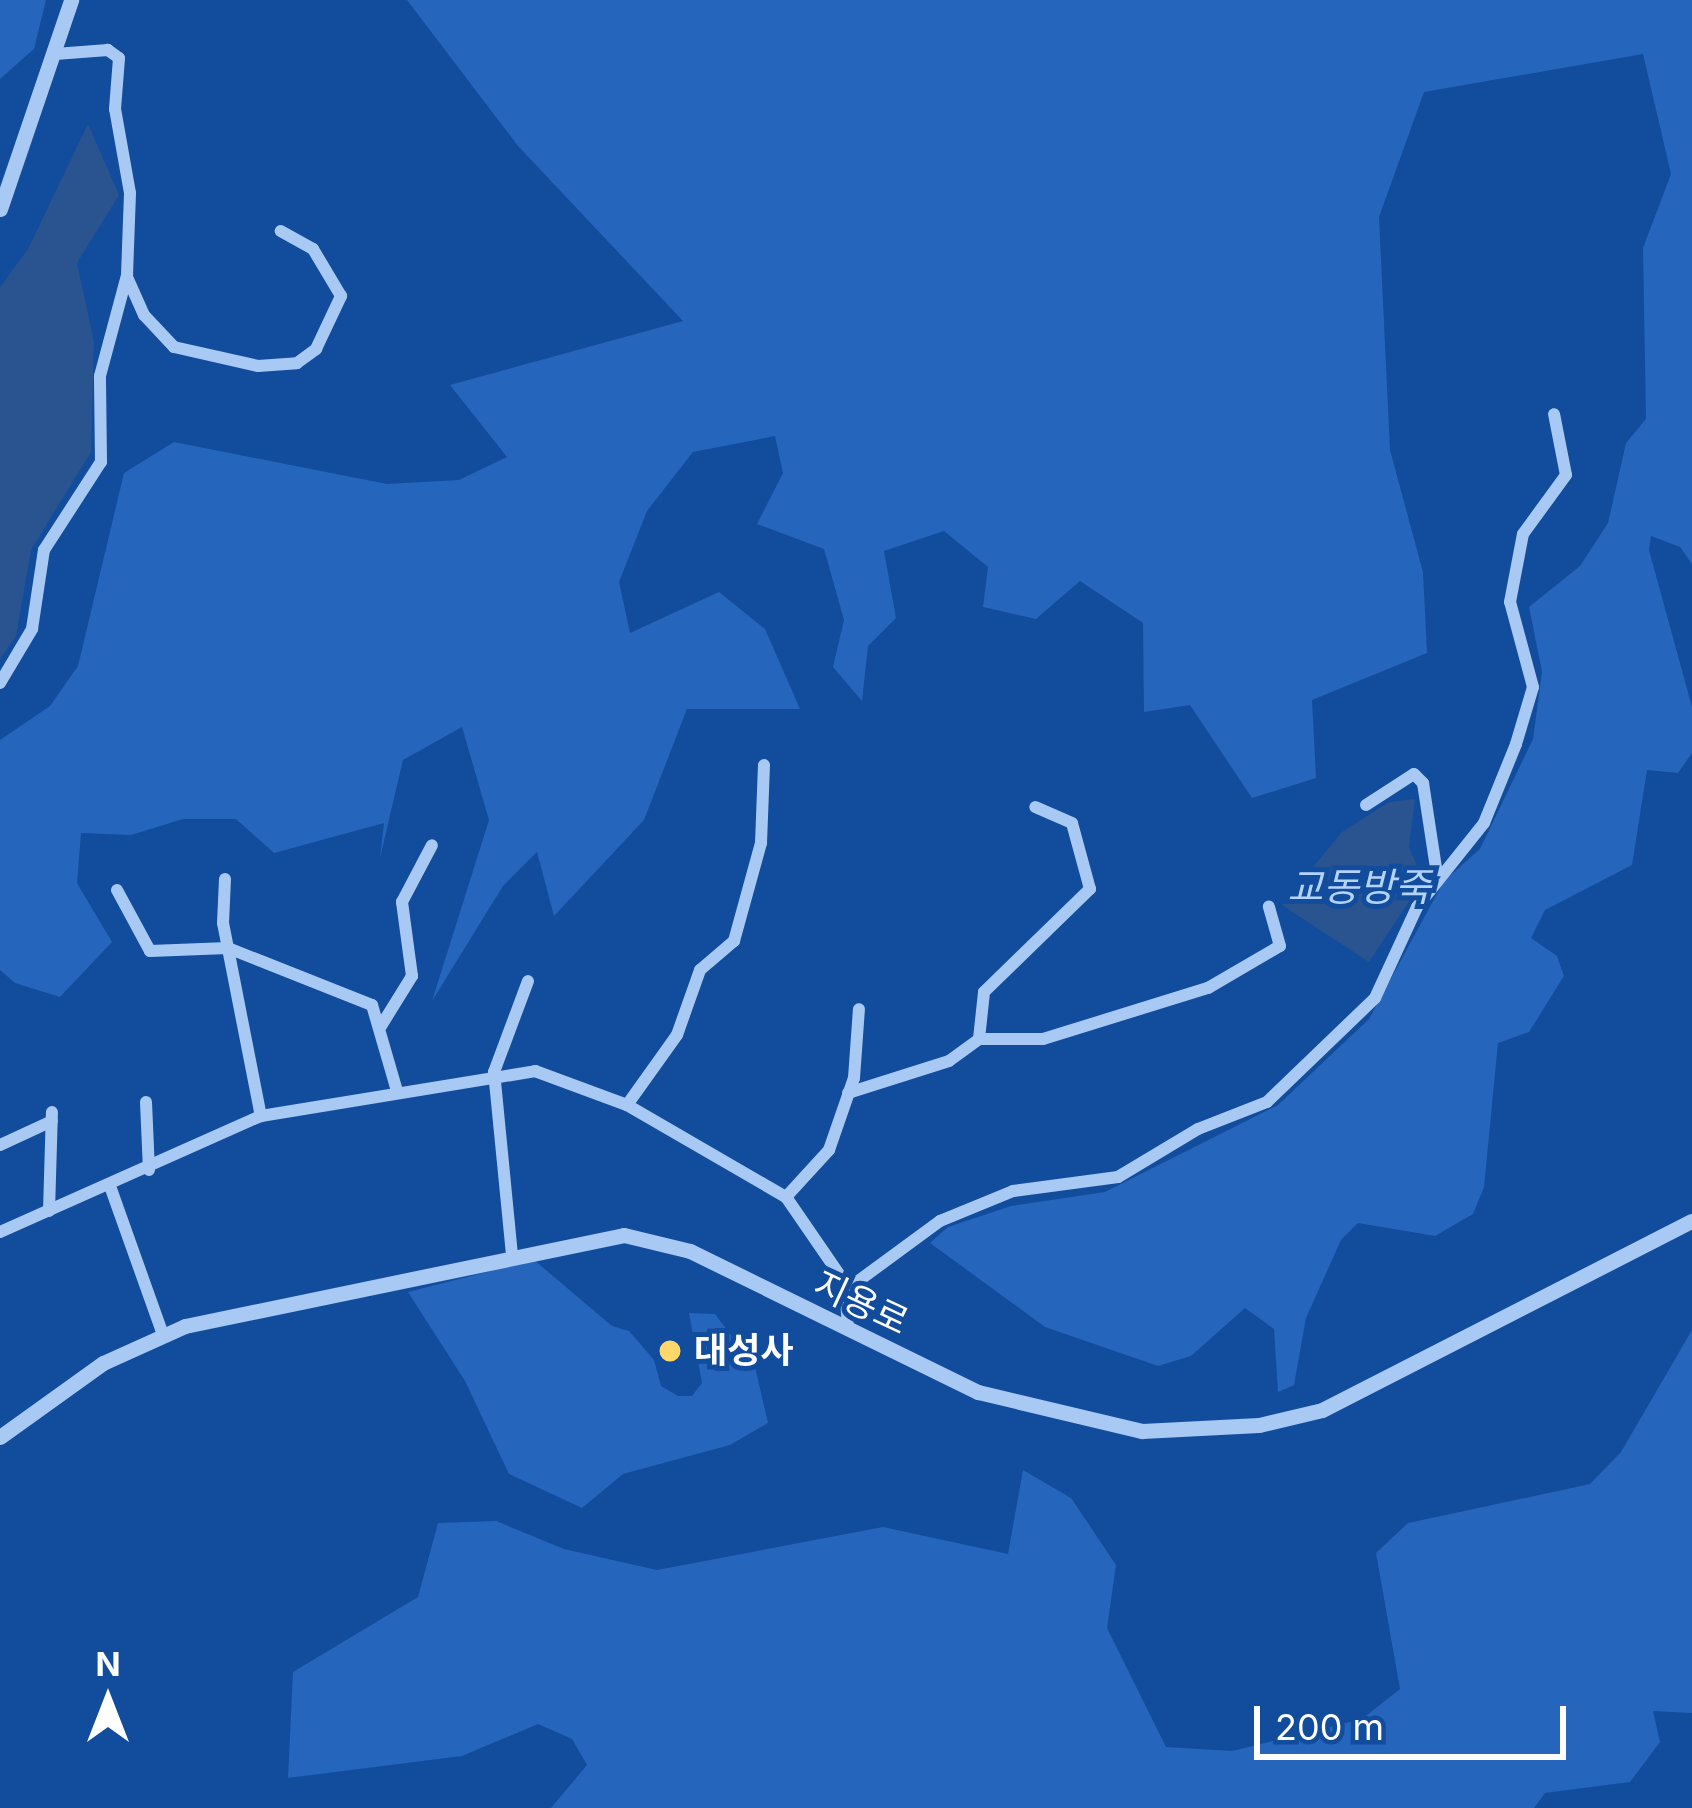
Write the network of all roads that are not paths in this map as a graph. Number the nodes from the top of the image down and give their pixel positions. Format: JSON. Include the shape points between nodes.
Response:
{"nodes":[{"id":1,"x":71,"y":0,"type":"edge"},
{"id":2,"x":55,"y":54,"type":"junction"},
{"id":3,"x":0,"y":208,"type":"edge"},
{"id":4,"x":281,"y":231,"type":"dead end"},
{"id":5,"x":127,"y":275,"type":"junction"},
{"id":6,"x":1554,"y":414,"type":"dead end"},
{"id":7,"x":0,"y":683,"type":"edge"},
{"id":8,"x":764,"y":765,"type":"dead end"},
{"id":9,"x":1366,"y":805,"type":"dead end"},
{"id":10,"x":1035,"y":807,"type":"dead end"},
{"id":11,"x":432,"y":845,"type":"dead end"},
{"id":12,"x":1437,"y":875,"type":"junction"},
{"id":13,"x":225,"y":879,"type":"dead end"},
{"id":14,"x":117,"y":890,"type":"dead end"},
{"id":15,"x":1269,"y":907,"type":"dead end"},
{"id":16,"x":228,"y":948,"type":"junction"},
{"id":17,"x":528,"y":981,"type":"dead end"},
{"id":18,"x":859,"y":1009,"type":"dead end"},
{"id":19,"x":381,"y":1026,"type":"junction"},
{"id":20,"x":979,"y":1039,"type":"junction"},
{"id":21,"x":494,"y":1072,"type":"junction"},
{"id":22,"x":397,"y":1091,"type":"junction"},
{"id":23,"x":848,"y":1093,"type":"junction"},
{"id":24,"x":146,"y":1102,"type":"dead end"},
{"id":25,"x":627,"y":1105,"type":"junction"},
{"id":26,"x":261,"y":1116,"type":"junction"},
{"id":27,"x":0,"y":1145,"type":"edge"},
{"id":28,"x":149,"y":1170,"type":"junction"},
{"id":29,"x":110,"y":1186,"type":"junction"},
{"id":30,"x":786,"y":1197,"type":"junction"},
{"id":31,"x":50,"y":1211,"type":"junction"},
{"id":32,"x":1692,"y":1221,"type":"edge"},
{"id":33,"x":0,"y":1232,"type":"edge"},
{"id":34,"x":512,"y":1255,"type":"junction"},
{"id":35,"x":846,"y":1290,"type":"junction"},
{"id":36,"x":848,"y":1330,"type":"junction"},
{"id":37,"x":163,"y":1335,"type":"junction"},
{"id":38,"x":0,"y":1437,"type":"edge"}],
"edges":[{"from":1,"to":2,"type":"street"},
{"from":2,"to":3,"type":"street"},
{"from":2,"to":5,"type":"street","via":[[108,50],[119,58],[115,109],[130,193]]},
{"from":4,"to":5,"type":"street","via":[[313,249],[341,296],[316,349],[296,363],[258,366],[174,347],[144,315]]},
{"from":5,"to":7,"type":"street","via":[[100,376],[100,462],[44,550],[32,629]]},
{"from":6,"to":12,"type":"street","via":[[1566,475],[1523,534],[1510,602],[1533,687],[1484,823]]},
{"from":8,"to":25,"type":"street","via":[[761,842],[734,941],[700,970],[677,1035]]},
{"from":9,"to":12,"type":"street","via":[[1414,774],[1423,783]]},
{"from":10,"to":20,"type":"street","via":[[1072,824],[1090,889],[1055,914],[984,992]]},
{"from":11,"to":19,"type":"street","via":[[402,902],[412,976]]},
{"from":12,"to":35,"type":"street","via":[[1375,998],[1267,1102],[1198,1129],[1118,1177],[1013,1191],[940,1221]]},
{"from":13,"to":16,"type":"street"},
{"from":14,"to":16,"type":"street","via":[[150,951]]},
{"from":15,"to":20,"type":"street","via":[[1280,946],[1208,988],[1043,1040]]},
{"from":16,"to":19,"type":"street","via":[[372,1005]]},
{"from":16,"to":26,"type":"street"},
{"from":17,"to":21,"type":"street"},
{"from":18,"to":23,"type":"street"},
{"from":19,"to":22,"type":"street"},
{"from":20,"to":23,"type":"street","via":[[949,1061]]},
{"from":21,"to":22,"type":"street"},
{"from":21,"to":25,"type":"street","via":[[556,1074]]},
{"from":21,"to":34,"type":"street"},
{"from":22,"to":26,"type":"street"},
{"from":23,"to":30,"type":"street","via":[[829,1150]]},
{"from":24,"to":28,"type":"street"},
{"from":25,"to":30,"type":"street"},
{"from":26,"to":28,"type":"street"},
{"from":27,"to":31,"type":"street","via":[[52,1116]]},
{"from":28,"to":29,"type":"street"},
{"from":29,"to":31,"type":"street"},
{"from":29,"to":37,"type":"street"},
{"from":30,"to":35,"type":"street"},
{"from":31,"to":33,"type":"street"},
{"from":32,"to":36,"type":"street","name":"지용로","via":[[1322,1411],[1259,1425],[1101,1426],[978,1392]]},
{"from":34,"to":36,"type":"street","name":"지용로","via":[[594,1237],[659,1238]]},
{"from":34,"to":37,"type":"street","name":"지용로"},
{"from":35,"to":36,"type":"street"},
{"from":37,"to":38,"type":"street","name":"지용로","via":[[103,1363]]}]}
